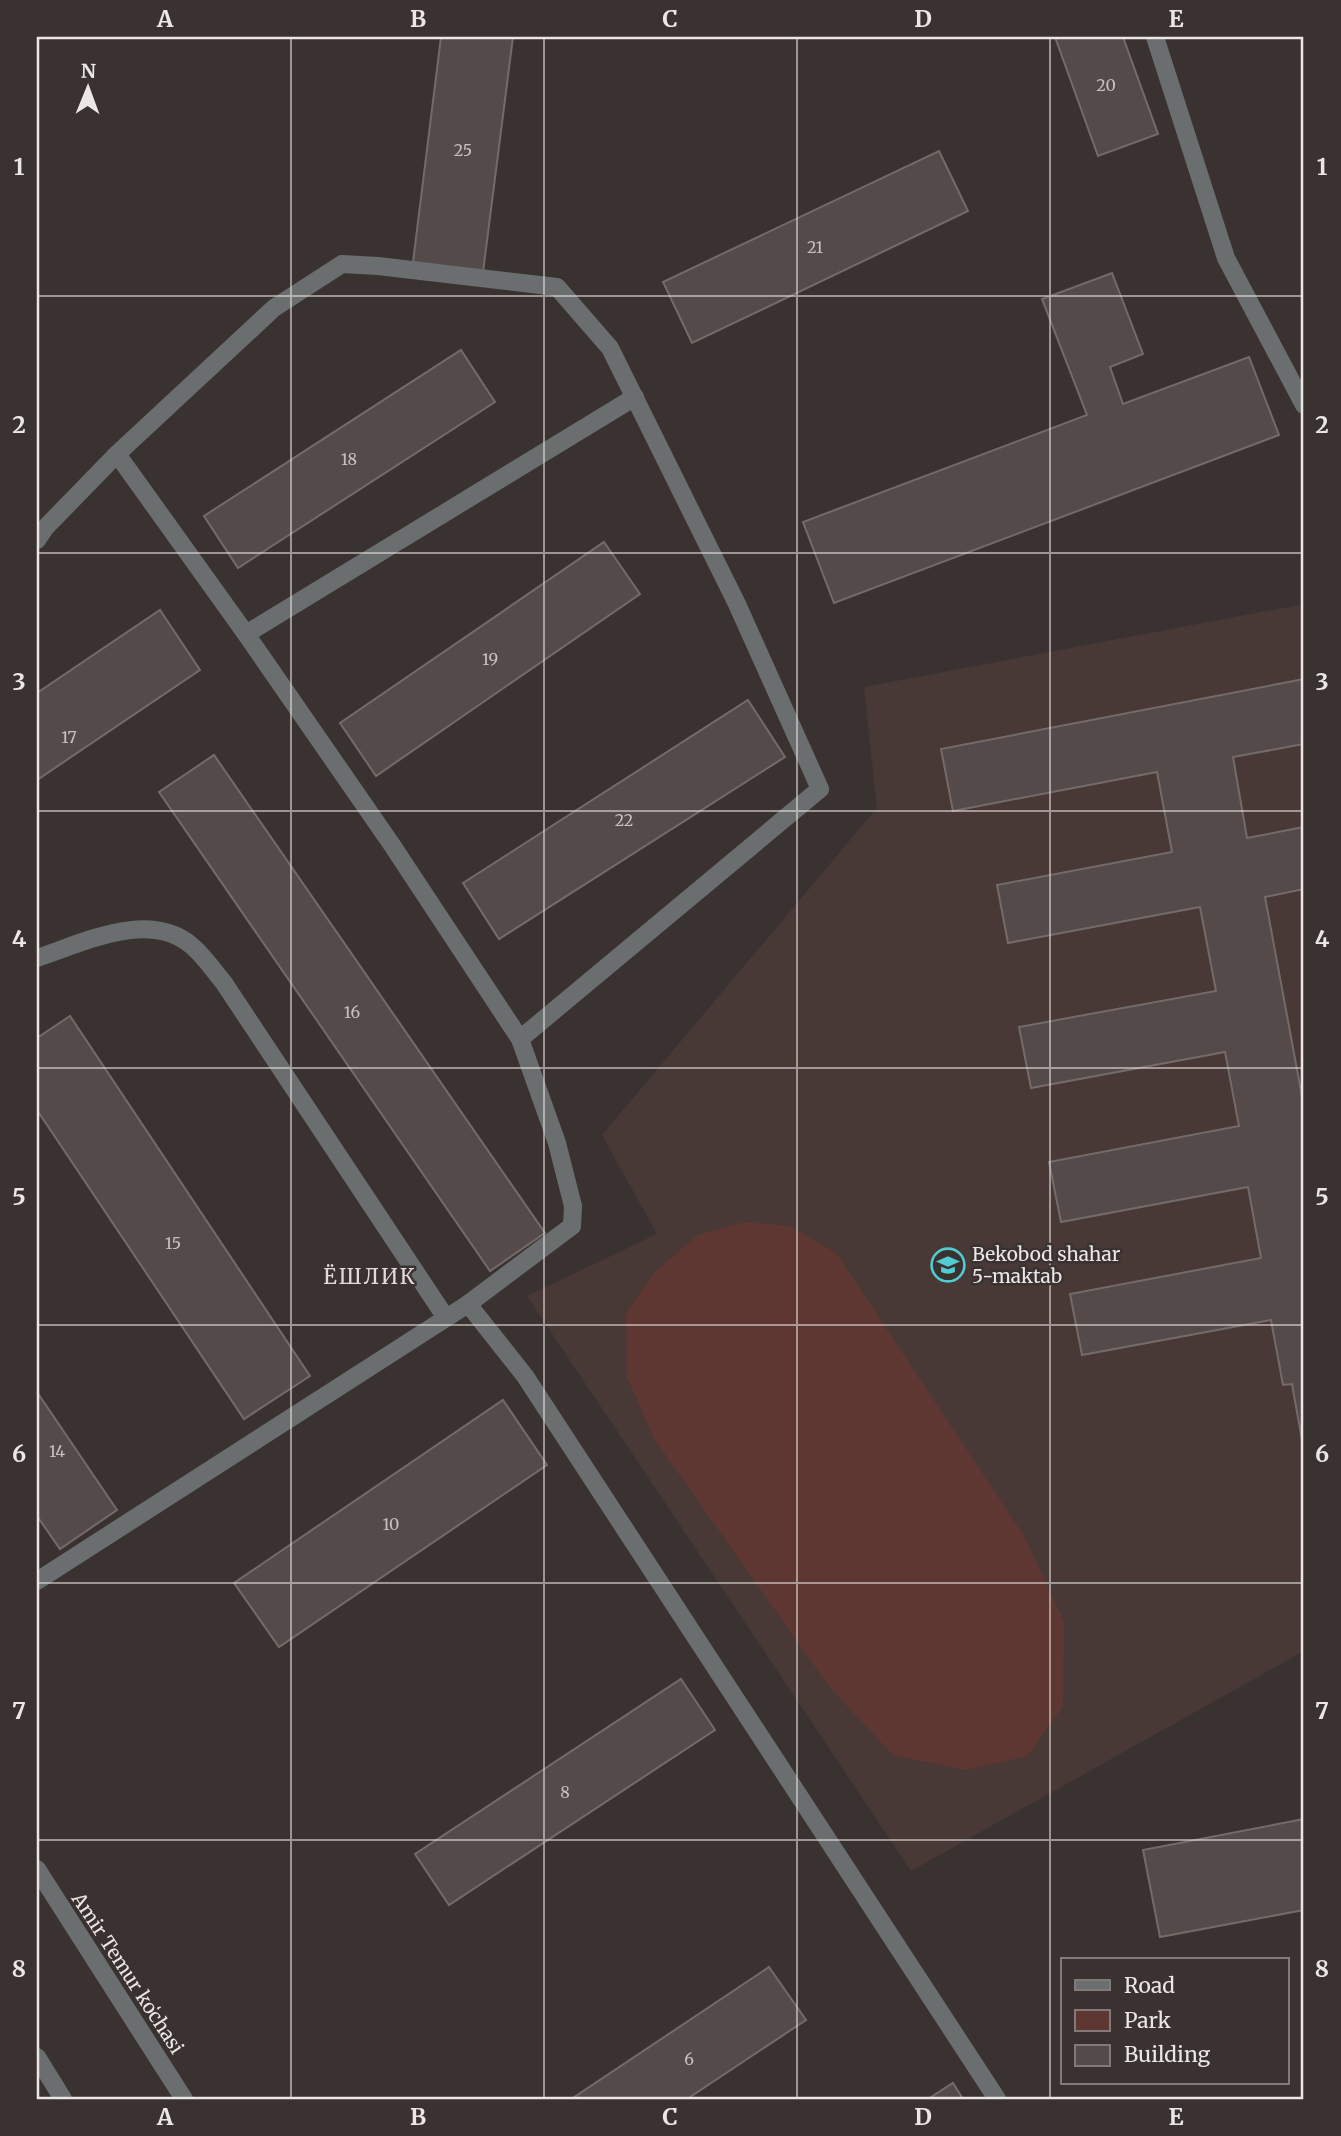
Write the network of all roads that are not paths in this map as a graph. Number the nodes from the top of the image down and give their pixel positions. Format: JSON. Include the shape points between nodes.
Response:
{"nodes":[{"id":1,"x":1155,"y":37,"type":"edge"},
{"id":2,"x":635,"y":397,"type":"junction"},
{"id":3,"x":1304,"y":405,"type":"edge"},
{"id":4,"x":117,"y":454,"type":"junction"},
{"id":5,"x":40,"y":531,"type":"edge"},
{"id":6,"x":246,"y":634,"type":"junction"},
{"id":7,"x":37,"y":958,"type":"edge"},
{"id":8,"x":520,"y":1039,"type":"junction"},
{"id":9,"x":468,"y":1304,"type":"junction"},
{"id":10,"x":446,"y":1318,"type":"junction"},
{"id":11,"x":37,"y":1581,"type":"edge"},
{"id":12,"x":37,"y":1869,"type":"edge"},
{"id":13,"x":37,"y":2057,"type":"edge"},
{"id":14,"x":63,"y":2099,"type":"edge"},
{"id":15,"x":184,"y":2099,"type":"edge"},
{"id":16,"x":997,"y":2099,"type":"edge"}],
"edges":[{"from":1,"to":3,"type":"street","via":[[1226,258]]},
{"from":2,"to":4,"type":"street","via":[[610,348],[557,287],[342,264],[274,309]]},
{"from":2,"to":6,"type":"street"},
{"from":2,"to":8,"type":"street","via":[[737,604],[820,789]]},
{"from":4,"to":5,"type":"street"},
{"from":4,"to":6,"type":"street"},
{"from":6,"to":8,"type":"street"},
{"from":7,"to":10,"type":"street","via":[[114,933],[161,929],[191,945],[224,982]]},
{"from":8,"to":9,"type":"street","via":[[556,1143],[573,1206],[572,1226]]},
{"from":9,"to":10,"type":"street"},
{"from":9,"to":16,"type":"street","via":[[525,1376]]},
{"from":10,"to":11,"type":"street"},
{"from":12,"to":15,"type":"street","name":"Amir Temur koʻchasi"},
{"from":13,"to":14,"type":"street"}]}
